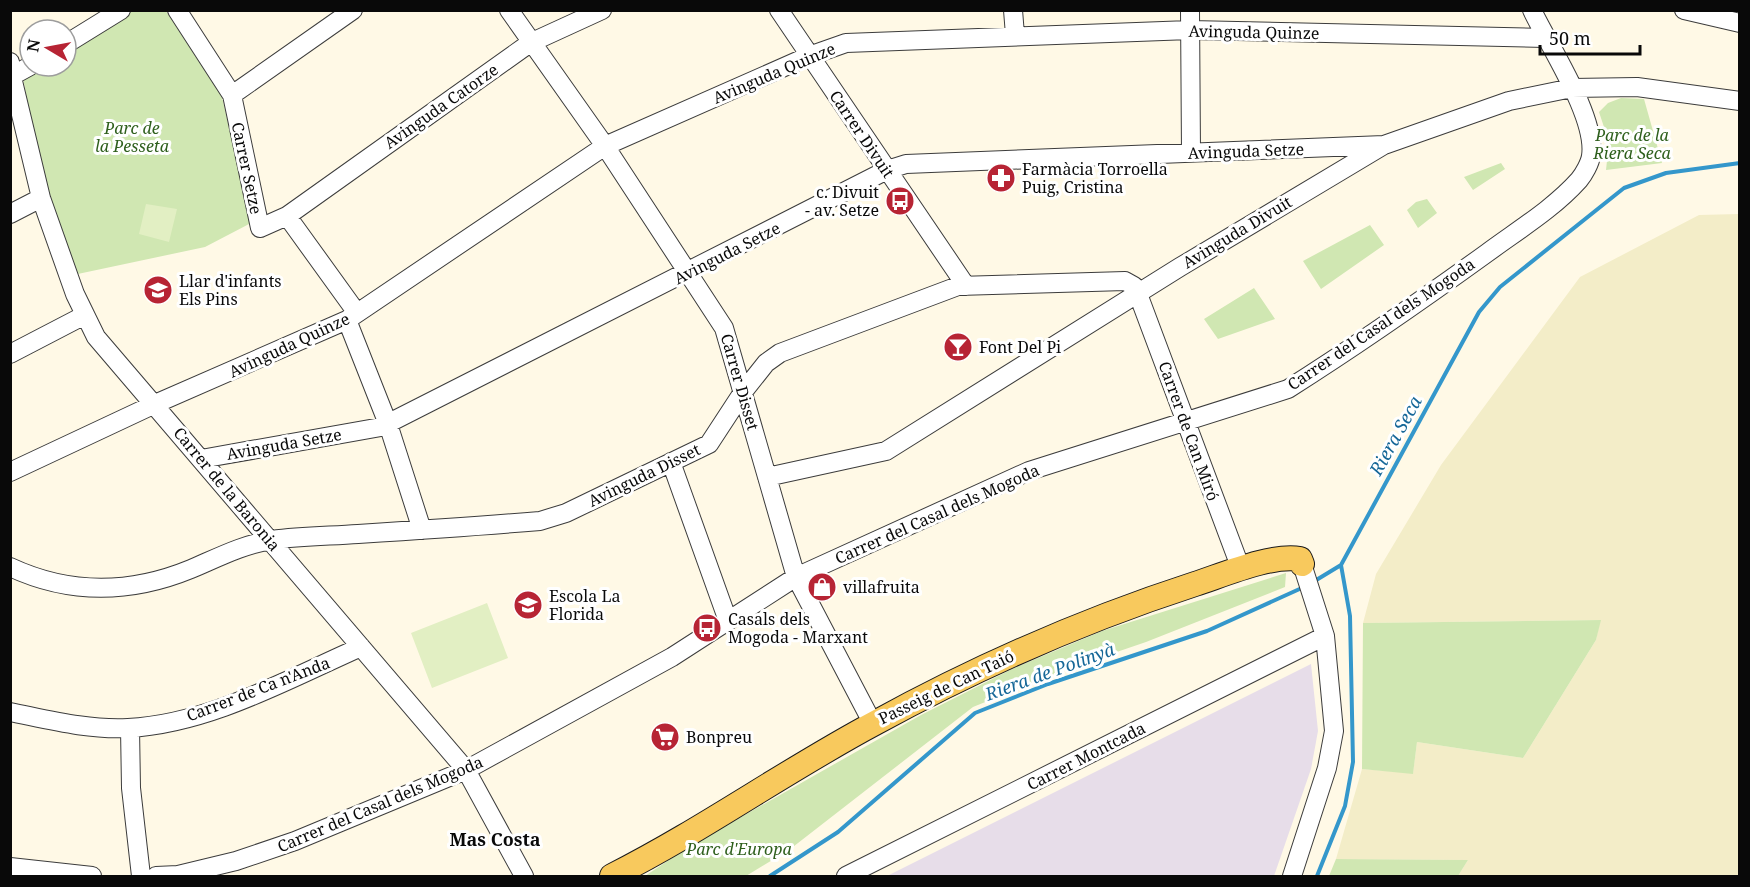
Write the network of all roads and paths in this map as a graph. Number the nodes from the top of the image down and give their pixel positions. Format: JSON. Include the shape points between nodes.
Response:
{"nodes":[{"id":1,"x":120,"y":10,"type":"edge"},
{"id":2,"x":177,"y":10,"type":"edge"},
{"id":3,"x":353,"y":10,"type":"edge"},
{"id":4,"x":509,"y":10,"type":"edge"},
{"id":5,"x":602,"y":10,"type":"edge"},
{"id":6,"x":779,"y":10,"type":"edge"},
{"id":7,"x":1013,"y":10,"type":"edge"},
{"id":8,"x":1190,"y":10,"type":"edge"},
{"id":9,"x":1532,"y":10,"type":"edge"},
{"id":10,"x":1684,"y":10,"type":"edge"},
{"id":11,"x":1740,"y":23,"type":"edge"},
{"id":12,"x":1190,"y":30,"type":"junction"},
{"id":13,"x":1015,"y":35,"type":"junction"},
{"id":14,"x":78,"y":36,"type":"edge"},
{"id":15,"x":1545,"y":38,"type":"junction"},
{"id":16,"x":530,"y":43,"type":"junction"},
{"id":17,"x":808,"y":56,"type":"junction"},
{"id":18,"x":11,"y":72,"type":"edge"},
{"id":19,"x":1572,"y":88,"type":"junction"},
{"id":20,"x":232,"y":95,"type":"junction"},
{"id":21,"x":1740,"y":101,"type":"edge"},
{"id":22,"x":1384,"y":145,"type":"junction"},
{"id":23,"x":604,"y":146,"type":"junction"},
{"id":24,"x":1191,"y":153,"type":"junction"},
{"id":25,"x":886,"y":170,"type":"junction"},
{"id":26,"x":40,"y":198,"type":"junction"},
{"id":27,"x":10,"y":214,"type":"edge"},
{"id":28,"x":287,"y":216,"type":"junction"},
{"id":29,"x":688,"y":273,"type":"junction"},
{"id":30,"x":966,"y":286,"type":"junction"},
{"id":31,"x":1138,"y":294,"type":"junction"},
{"id":32,"x":85,"y":315,"type":"junction"},
{"id":33,"x":352,"y":317,"type":"junction"},
{"id":34,"x":10,"y":354,"type":"edge"},
{"id":35,"x":743,"y":392,"type":"junction"},
{"id":36,"x":154,"y":404,"type":"junction"},
{"id":37,"x":1185,"y":420,"type":"junction"},
{"id":38,"x":388,"y":424,"type":"junction"},
{"id":39,"x":201,"y":459,"type":"junction"},
{"id":40,"x":671,"y":462,"type":"junction"},
{"id":41,"x":10,"y":472,"type":"edge"},
{"id":42,"x":767,"y":477,"type":"junction"},
{"id":43,"x":422,"y":530,"type":"junction"},
{"id":44,"x":270,"y":540,"type":"junction"},
{"id":45,"x":1302,"y":564,"type":"joint"},
{"id":46,"x":10,"y":567,"type":"edge"},
{"id":47,"x":1241,"y":569,"type":"junction"},
{"id":48,"x":796,"y":577,"type":"junction"},
{"id":49,"x":728,"y":621,"type":"junction"},
{"id":50,"x":1325,"y":636,"type":"junction"},
{"id":51,"x":362,"y":647,"type":"junction"},
{"id":52,"x":10,"y":712,"type":"edge"},
{"id":53,"x":873,"y":724,"type":"junction"},
{"id":54,"x":130,"y":728,"type":"junction"},
{"id":55,"x":466,"y":771,"type":"junction"},
{"id":56,"x":10,"y":867,"type":"edge"},
{"id":57,"x":92,"y":876,"type":"edge"},
{"id":58,"x":141,"y":876,"type":"edge"},
{"id":59,"x":156,"y":876,"type":"edge"},
{"id":60,"x":524,"y":876,"type":"edge"},
{"id":61,"x":612,"y":876,"type":"edge"},
{"id":62,"x":846,"y":876,"type":"edge"},
{"id":63,"x":1292,"y":876,"type":"edge"}],
"edges":[{"from":1,"to":14,"type":"street"},
{"from":2,"to":20,"type":"street","name":"Carrer Setze"},
{"from":3,"to":20,"type":"street"},
{"from":4,"to":16,"type":"street","name":"Carrer Disset"},
{"from":5,"to":16,"type":"street","name":"Avinguda Catorze"},
{"from":6,"to":17,"type":"street","name":"Carrer Divuit"},
{"from":7,"to":13,"type":"street"},
{"from":8,"to":12,"type":"street"},
{"from":9,"to":15,"type":"street","name":"Carrer del Casal dels Mogoda"},
{"from":10,"to":11,"type":"street"},
{"from":12,"to":13,"type":"street","name":"Avinguda Quinze"},
{"from":12,"to":15,"type":"street","name":"Avinguda Quinze"},
{"from":12,"to":24,"type":"street"},
{"from":13,"to":17,"type":"street","name":"Avinguda Quinze","via":[[846,43]]},
{"from":15,"to":19,"type":"street","name":"Carrer del Casal dels Mogoda"},
{"from":16,"to":23,"type":"street","name":"Carrer Disset"},
{"from":16,"to":28,"type":"street","name":"Avinguda Catorze"},
{"from":17,"to":23,"type":"street","name":"Avinguda Quinze"},
{"from":17,"to":25,"type":"street","name":"Carrer Divuit"},
{"from":18,"to":26,"type":"street","name":"Carrer de la Baronia"},
{"from":19,"to":21,"type":"street","name":"Avinguda Divuit","via":[[1637,87]]},
{"from":19,"to":22,"type":"street","name":"Avinguda Divuit","via":[[1509,101]]},
{"from":19,"to":37,"type":"street","name":"Carrer del Casal dels Mogoda","via":[[1585,112],[1592,138],[1591,157],[1581,178],[1551,206],[1407,311],[1288,389]]},
{"from":20,"to":28,"type":"street","name":"Carrer Setze","via":[[260,228]]},
{"from":22,"to":24,"type":"street","name":"Avinguda Setze"},
{"from":22,"to":31,"type":"street","name":"Avinguda Divuit"},
{"from":23,"to":29,"type":"street","name":"Carrer Disset"},
{"from":23,"to":33,"type":"street","name":"Avinguda Quinze"},
{"from":24,"to":25,"type":"street","name":"Avinguda Setze","via":[[906,164]]},
{"from":25,"to":29,"type":"street","name":"Avinguda Setze"},
{"from":25,"to":30,"type":"street","name":"Carrer Divuit"},
{"from":26,"to":27,"type":"street"},
{"from":26,"to":32,"type":"street","name":"Carrer de la Baronia"},
{"from":28,"to":33,"type":"street","name":"Carrer Setze"},
{"from":29,"to":35,"type":"street","name":"Carrer Disset","via":[[724,328]]},
{"from":29,"to":38,"type":"street","name":"Avinguda Setze"},
{"from":30,"to":31,"type":"street","name":"Avinguda Disset","via":[[1125,281]]},
{"from":30,"to":35,"type":"street","name":"Avinguda Disset","via":[[780,353],[766,363]]},
{"from":31,"to":37,"type":"street","name":"Carrer de Can Miró"},
{"from":31,"to":42,"type":"street","name":"Avinguda Divuit","via":[[886,451]]},
{"from":32,"to":34,"type":"street"},
{"from":32,"to":36,"type":"street","name":"Carrer de la Baronia","via":[[96,337]]},
{"from":33,"to":36,"type":"street","name":"Avinguda Quinze"},
{"from":33,"to":38,"type":"street","name":"Carrer Setze"},
{"from":35,"to":40,"type":"street","name":"Avinguda Disset","via":[[709,444]]},
{"from":35,"to":42,"type":"street","name":"Carrer Disset"},
{"from":36,"to":39,"type":"street","name":"Carrer de la Baronia"},
{"from":36,"to":41,"type":"street","name":"Avinguda Quinze"},
{"from":37,"to":47,"type":"street","name":"Carrer de Can Miró"},
{"from":37,"to":48,"type":"street","name":"Carrer del Casal dels Mogoda","via":[[1029,471]]},
{"from":38,"to":39,"type":"street","name":"Avinguda Setze"},
{"from":38,"to":43,"type":"street","name":"Carrer Setze"},
{"from":39,"to":44,"type":"street","name":"Carrer de la Baronia"},
{"from":40,"to":43,"type":"street","name":"Avinguda Disset","via":[[566,513],[540,521]]},
{"from":40,"to":49,"type":"street"},
{"from":42,"to":48,"type":"street","name":"Carrer Disset"},
{"from":43,"to":44,"type":"street","name":"Avinguda Disset"},
{"from":44,"to":46,"type":"street","name":"Avinguda Disset","via":[[156,582],[133,586],[98,589],[39,581]]},
{"from":44,"to":51,"type":"street","name":"Carrer de la Baronia"},
{"from":45,"to":47,"type":"main road","name":"Passeig de Can Taió","via":[[1300,559],[1290,557]]},
{"from":45,"to":50,"type":"street"},
{"from":47,"to":53,"type":"main road","name":"Passeig de Can Taió","via":[[1039,641]]},
{"from":48,"to":49,"type":"street","name":"Carrer del Casal dels Mogoda"},
{"from":48,"to":53,"type":"street","name":"Carrer Disset"},
{"from":49,"to":55,"type":"street","name":"Carrer del Casal dels Mogoda","via":[[672,657]]},
{"from":50,"to":62,"type":"street","name":"Carrer Montcada"},
{"from":50,"to":63,"type":"street","via":[[1334,731],[1327,768]]},
{"from":51,"to":54,"type":"street","name":"Carrer de Ca n'Anda","via":[[194,716]]},
{"from":51,"to":55,"type":"street","name":"Carrer de la Baronia"},
{"from":52,"to":54,"type":"street","name":"Carrer de Ca n'Anda","via":[[83,727]]},
{"from":53,"to":61,"type":"main road","name":"Passeig de Can Taió","via":[[674,845]]},
{"from":54,"to":58,"type":"street","via":[[131,788]]},
{"from":55,"to":59,"type":"street","name":"Carrer del Casal dels Mogoda","via":[[295,842],[236,861],[178,875]]},
{"from":55,"to":60,"type":"street","name":"Carrer de la Baronia"},
{"from":56,"to":57,"type":"street"}]}
